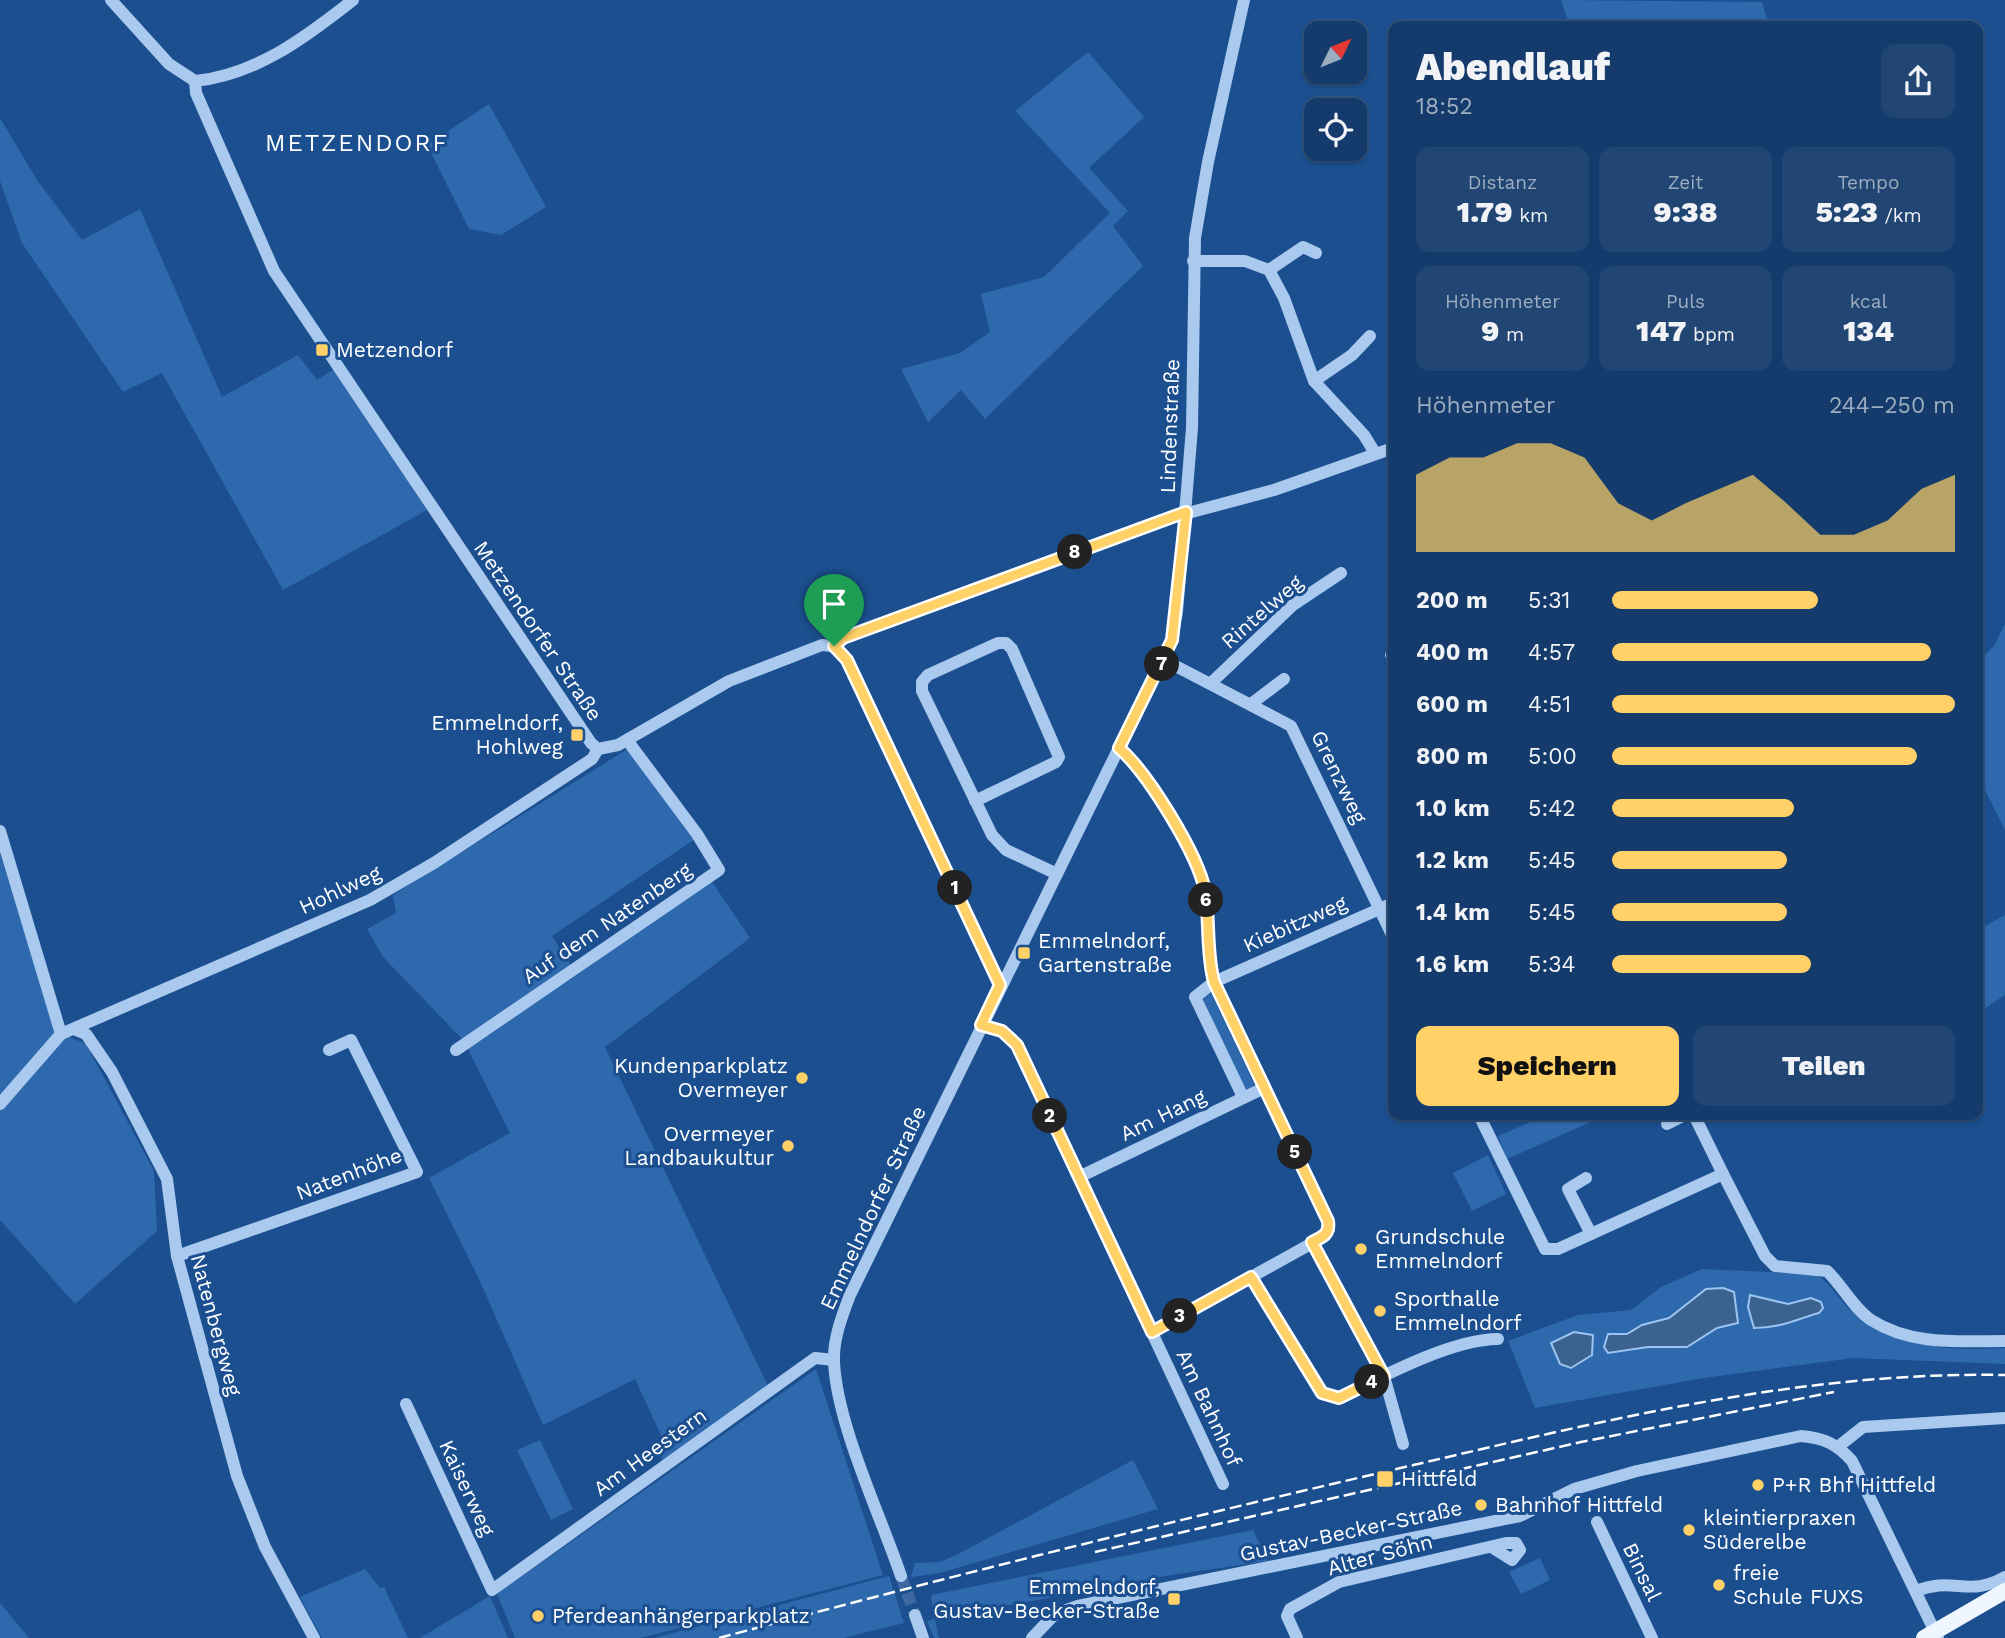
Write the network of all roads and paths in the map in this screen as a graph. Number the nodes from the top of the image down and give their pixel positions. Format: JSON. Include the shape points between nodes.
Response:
{"nodes":[{"id":1,"x":111,"y":0,"type":"edge"},
{"id":2,"x":353,"y":0,"type":"edge"},
{"id":3,"x":1244,"y":0,"type":"edge"},
{"id":4,"x":195,"y":81,"type":"junction"},
{"id":5,"x":1316,"y":253,"type":"dead end"},
{"id":6,"x":1194,"y":261,"type":"junction"},
{"id":7,"x":1269,"y":270,"type":"junction"},
{"id":8,"x":1370,"y":336,"type":"dead end"},
{"id":9,"x":1314,"y":381,"type":"junction"},
{"id":10,"x":1388,"y":449,"type":"edge"},
{"id":11,"x":1375,"y":453,"type":"junction"},
{"id":12,"x":1186,"y":512,"type":"junction"},
{"id":13,"x":1340,"y":573,"type":"dead end"},
{"id":14,"x":834,"y":646,"type":"junction"},
{"id":15,"x":1164,"y":660,"type":"junction"},
{"id":16,"x":1284,"y":679,"type":"dead end"},
{"id":17,"x":1211,"y":683,"type":"junction"},
{"id":18,"x":1251,"y":704,"type":"junction"},
{"id":19,"x":627,"y":740,"type":"junction"},
{"id":20,"x":1119,"y":748,"type":"junction"},
{"id":21,"x":598,"y":749,"type":"junction"},
{"id":22,"x":975,"y":801,"type":"junction"},
{"id":23,"x":0,"y":831,"type":"edge"},
{"id":24,"x":1057,"y":874,"type":"junction"},
{"id":25,"x":1387,"y":905,"type":"edge"},
{"id":26,"x":1214,"y":982,"type":"junction"},
{"id":27,"x":1000,"y":985,"type":"junction"},
{"id":28,"x":981,"y":1025,"type":"junction"},
{"id":29,"x":76,"y":1030,"type":"junction"},
{"id":30,"x":61,"y":1034,"type":"junction"},
{"id":31,"x":329,"y":1050,"type":"dead end"},
{"id":32,"x":456,"y":1050,"type":"dead end"},
{"id":33,"x":1264,"y":1088,"type":"junction"},
{"id":34,"x":1243,"y":1097,"type":"junction"},
{"id":35,"x":0,"y":1104,"type":"edge"},
{"id":36,"x":1481,"y":1120,"type":"edge"},
{"id":37,"x":1675,"y":1120,"type":"edge"},
{"id":38,"x":1696,"y":1120,"type":"edge"},
{"id":39,"x":1667,"y":1124,"type":"dead end"},
{"id":40,"x":1723,"y":1174,"type":"junction"},
{"id":41,"x":1079,"y":1177,"type":"junction"},
{"id":42,"x":1586,"y":1178,"type":"dead end"},
{"id":43,"x":1591,"y":1234,"type":"junction"},
{"id":44,"x":1312,"y":1242,"type":"junction"},
{"id":45,"x":177,"y":1256,"type":"junction"},
{"id":46,"x":1251,"y":1277,"type":"junction"},
{"id":47,"x":1152,"y":1332,"type":"junction"},
{"id":48,"x":1498,"y":1339,"type":"dead end"},
{"id":49,"x":2005,"y":1341,"type":"edge"},
{"id":50,"x":834,"y":1360,"type":"junction"},
{"id":51,"x":1384,"y":1376,"type":"junction"},
{"id":52,"x":406,"y":1404,"type":"dead end"},
{"id":53,"x":2005,"y":1418,"type":"edge"},
{"id":54,"x":1403,"y":1444,"type":"dead end"},
{"id":55,"x":1839,"y":1446,"type":"junction"},
{"id":56,"x":1223,"y":1484,"type":"dead end"},
{"id":57,"x":1597,"y":1522,"type":"dead end"},
{"id":58,"x":1493,"y":1548,"type":"dead end"},
{"id":59,"x":901,"y":1576,"type":"tunnel mouth"},
{"id":60,"x":2005,"y":1577,"type":"edge"},
{"id":61,"x":492,"y":1590,"type":"joint"},
{"id":62,"x":1916,"y":1591,"type":"junction"},
{"id":63,"x":2005,"y":1591,"type":"edge"},
{"id":64,"x":915,"y":1615,"type":"tunnel mouth"},
{"id":65,"x":1932,"y":1636,"type":"edge"},
{"id":66,"x":314,"y":1638,"type":"edge"},
{"id":67,"x":923,"y":1638,"type":"edge"},
{"id":68,"x":1032,"y":1638,"type":"edge"},
{"id":69,"x":1297,"y":1638,"type":"edge"},
{"id":70,"x":1652,"y":1638,"type":"edge"}],
"edges":[{"from":1,"to":4,"type":"street","via":[[169,64]]},
{"from":2,"to":4,"type":"street","via":[[278,54]]},
{"from":3,"to":6,"type":"street","name":"Lindenstraße","via":[[1198,212]]},
{"from":4,"to":21,"type":"street","name":"Metzendorfer Straße","via":[[274,271],[582,733]]},
{"from":5,"to":7,"type":"street","via":[[1303,247]]},
{"from":6,"to":7,"type":"street","via":[[1245,261]]},
{"from":6,"to":12,"type":"street","name":"Lindenstraße"},
{"from":7,"to":9,"type":"street"},
{"from":8,"to":9,"type":"street","via":[[1352,355]]},
{"from":9,"to":11,"type":"street"},
{"from":10,"to":11,"type":"street","name":"Metzendorfer Straße"},
{"from":11,"to":12,"type":"street","name":"Metzendorfer Straße","via":[[1275,490]]},
{"from":12,"to":14,"type":"street","name":"Metzendorfer Straße","via":[[843,638]]},
{"from":12,"to":15,"type":"street","name":"Lindenstraße","via":[[1176,620]]},
{"from":13,"to":17,"type":"street","name":"Rintelweg","via":[[1293,605]]},
{"from":14,"to":19,"type":"street","name":"Metzendorfer Straße","via":[[822,645],[747,672]]},
{"from":14,"to":27,"type":"street","via":[[847,660]]},
{"from":15,"to":17,"type":"street","name":"Grenzweg"},
{"from":15,"to":20,"type":"street","name":"Lindenstraße"},
{"from":16,"to":18,"type":"street"},
{"from":17,"to":18,"type":"street","name":"Grenzweg"},
{"from":18,"to":25,"type":"street","name":"Grenzweg","via":[[1282,719],[1299,738]]},
{"from":19,"to":21,"type":"street","name":"Metzendorfer Straße"},
{"from":19,"to":32,"type":"street","name":"Auf dem Natenberg","via":[[719,870]]},
{"from":20,"to":24,"type":"street","name":"Lindenstraße"},
{"from":20,"to":26,"type":"street","via":[[1147,778],[1202,881]]},
{"from":21,"to":29,"type":"street","name":"Hohlweg","via":[[592,759],[370,900]]},
{"from":22,"to":22,"type":"street","via":[[922,691],[922,682],[998,642],[1006,643],[1059,757]]},
{"from":22,"to":24,"type":"street","via":[[998,843]]},
{"from":23,"to":30,"type":"street"},
{"from":24,"to":27,"type":"street","name":"Lindenstraße"},
{"from":25,"to":26,"type":"street","name":"Kiebitzweg"},
{"from":26,"to":33,"type":"street"},
{"from":26,"to":34,"type":"street","via":[[1195,997]]},
{"from":27,"to":28,"type":"street","name":"Emmelndorfer Straße"},
{"from":28,"to":41,"type":"street","name":"Am Bahnhof","via":[[1002,1031],[1017,1045]]},
{"from":28,"to":50,"type":"street","name":"Emmelndorfer Straße","via":[[850,1295]]},
{"from":29,"to":30,"type":"street","name":"Hohlweg"},
{"from":29,"to":45,"type":"street","name":"Natenbergweg","via":[[96,1046],[154,1148],[170,1191]]},
{"from":30,"to":35,"type":"street"},
{"from":31,"to":45,"type":"street","name":"Natenhöhe","via":[[351,1041],[417,1172]]},
{"from":33,"to":34,"type":"street","name":"Am Hang"},
{"from":33,"to":44,"type":"street","via":[[1328,1221],[1325,1236]]},
{"from":34,"to":41,"type":"street","name":"Am Hang"},
{"from":36,"to":43,"type":"street","via":[[1545,1249],[1558,1249]]},
{"from":37,"to":39,"type":"street"},
{"from":38,"to":40,"type":"street"},
{"from":40,"to":43,"type":"street"},
{"from":40,"to":49,"type":"street","via":[[1765,1256],[1775,1266],[1827,1271],[1872,1320],[1922,1339]]},
{"from":41,"to":47,"type":"street","name":"Am Bahnhof"},
{"from":42,"to":43,"type":"street","via":[[1568,1189]]},
{"from":44,"to":46,"type":"street"},
{"from":44,"to":51,"type":"street"},
{"from":45,"to":66,"type":"street","name":"Natenbergweg","via":[[249,1510]]},
{"from":46,"to":47,"type":"street"},
{"from":46,"to":51,"type":"street","via":[[1322,1393],[1339,1398]]},
{"from":47,"to":56,"type":"street","name":"Am Bahnhof"},
{"from":48,"to":51,"type":"street","via":[[1479,1339]]},
{"from":50,"to":59,"type":"street","name":"Emmelndorfer Straße","via":[[846,1421]]},
{"from":50,"to":61,"type":"street","name":"Am Heestern","via":[[815,1358]]},
{"from":51,"to":54,"type":"street"},
{"from":52,"to":61,"type":"street","name":"Kaiserweg"},
{"from":53,"to":55,"type":"street","via":[[1863,1427]]},
{"from":55,"to":62,"type":"street","via":[[1852,1461]]},
{"from":55,"to":68,"type":"street","name":"Gustav-Becker-Straße","via":[[1801,1436],[1637,1471],[1574,1489],[1535,1511],[1078,1606],[1055,1615]]},
{"from":57,"to":70,"type":"street","name":"Binsal"},
{"from":58,"to":69,"type":"street","name":"Alter Söhn","via":[[1339,1582],[1290,1609],[1287,1616]]},
{"from":60,"to":62,"type":"street","via":[[1988,1587],[1942,1583]]},
{"from":62,"to":65,"type":"street"},
{"from":63,"to":65,"type":"main road"},
{"from":64,"to":67,"type":"street"}]}
